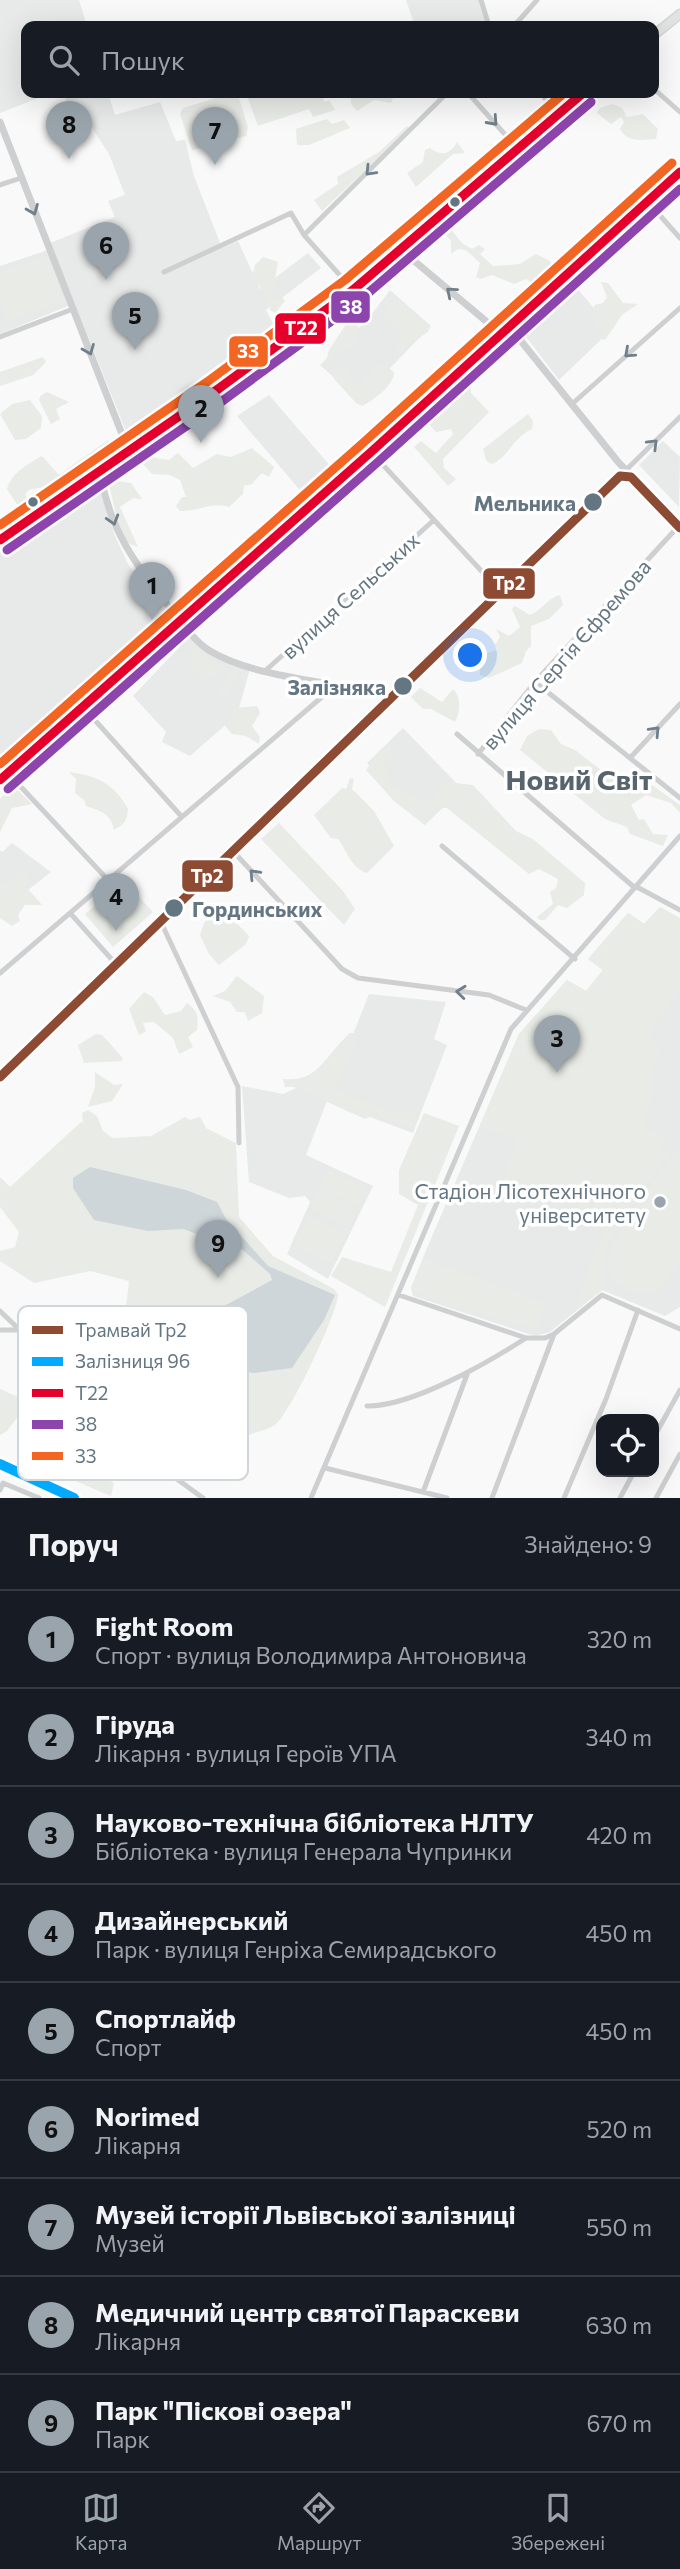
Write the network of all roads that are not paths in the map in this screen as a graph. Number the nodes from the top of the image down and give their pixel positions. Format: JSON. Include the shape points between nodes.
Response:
{"nodes":[{"id":1,"x":481,"y":0,"type":"edge"},
{"id":2,"x":537,"y":0,"type":"edge"},
{"id":3,"x":680,"y":14,"type":"edge"},
{"id":4,"x":523,"y":20,"type":"edge"},
{"id":5,"x":487,"y":21,"type":"edge"},
{"id":6,"x":659,"y":32,"type":"edge"},
{"id":7,"x":659,"y":93,"type":"edge"},
{"id":8,"x":442,"y":98,"type":"edge"},
{"id":9,"x":472,"y":98,"type":"edge"},
{"id":10,"x":545,"y":98,"type":"edge"},
{"id":11,"x":576,"y":98,"type":"edge"},
{"id":12,"x":680,"y":112,"type":"edge"},
{"id":13,"x":557,"y":114,"type":"junction"},
{"id":14,"x":0,"y":122,"type":"edge"},
{"id":15,"x":518,"y":149,"type":"junction"},
{"id":16,"x":680,"y":172,"type":"edge"},
{"id":17,"x":21,"y":178,"type":"junction"},
{"id":18,"x":0,"y":185,"type":"edge"},
{"id":19,"x":649,"y":203,"type":"junction"},
{"id":20,"x":304,"y":235,"type":"junction"},
{"id":21,"x":680,"y":238,"type":"edge"},
{"id":22,"x":400,"y":249,"type":"junction"},
{"id":23,"x":164,"y":272,"type":"dead end"},
{"id":24,"x":353,"y":289,"type":"junction"},
{"id":25,"x":680,"y":308,"type":"edge"},
{"id":26,"x":73,"y":309,"type":"junction"},
{"id":27,"x":505,"y":332,"type":"junction"},
{"id":28,"x":0,"y":337,"type":"edge"},
{"id":29,"x":572,"y":404,"type":"junction"},
{"id":30,"x":680,"y":417,"type":"edge"},
{"id":31,"x":129,"y":452,"type":"junction"},
{"id":32,"x":371,"y":452,"type":"junction"},
{"id":33,"x":626,"y":470,"type":"junction"},
{"id":34,"x":100,"y":473,"type":"junction"},
{"id":35,"x":434,"y":520,"type":"junction"},
{"id":36,"x":680,"y":522,"type":"edge"},
{"id":37,"x":0,"y":540,"type":"edge"},
{"id":38,"x":500,"y":591,"type":"junction"},
{"id":39,"x":180,"y":620,"type":"junction"},
{"id":40,"x":267,"y":670,"type":"junction"},
{"id":41,"x":535,"y":682,"type":"junction"},
{"id":42,"x":337,"y":684,"type":"junction"},
{"id":43,"x":392,"y":696,"type":"junction"},
{"id":44,"x":680,"y":704,"type":"edge"},
{"id":45,"x":83,"y":707,"type":"junction"},
{"id":46,"x":457,"y":734,"type":"dead end"},
{"id":47,"x":478,"y":754,"type":"junction"},
{"id":48,"x":630,"y":758,"type":"junction"},
{"id":49,"x":8,"y":773,"type":"junction"},
{"id":50,"x":0,"y":780,"type":"edge"},
{"id":51,"x":680,"y":798,"type":"edge"},
{"id":52,"x":182,"y":817,"type":"junction"},
{"id":53,"x":680,"y":836,"type":"edge"},
{"id":54,"x":442,"y":846,"type":"dead end"},
{"id":55,"x":232,"y":850,"type":"junction"},
{"id":56,"x":108,"y":880,"type":"junction"},
{"id":57,"x":636,"y":887,"type":"junction"},
{"id":58,"x":680,"y":911,"type":"edge"},
{"id":59,"x":70,"y":913,"type":"junction"},
{"id":60,"x":160,"y":920,"type":"junction"},
{"id":61,"x":575,"y":959,"type":"junction"},
{"id":62,"x":115,"y":963,"type":"junction"},
{"id":63,"x":0,"y":973,"type":"edge"},
{"id":64,"x":526,"y":1010,"type":"junction"},
{"id":65,"x":0,"y":1074,"type":"edge"},
{"id":66,"x":239,"y":1143,"type":"dead end"},
{"id":67,"x":399,"y":1295,"type":"junction"},
{"id":68,"x":638,"y":1310,"type":"junction"},
{"id":69,"x":0,"y":1311,"type":"edge"},
{"id":70,"x":18,"y":1328,"type":"edge"},
{"id":71,"x":18,"y":1329,"type":"edge"},
{"id":72,"x":680,"y":1329,"type":"edge"},
{"id":73,"x":0,"y":1330,"type":"edge"},
{"id":74,"x":554,"y":1334,"type":"junction"},
{"id":75,"x":526,"y":1338,"type":"junction"},
{"id":76,"x":468,"y":1373,"type":"junction"},
{"id":77,"x":680,"y":1391,"type":"edge"},
{"id":78,"x":367,"y":1406,"type":"dead end"},
{"id":79,"x":659,"y":1428,"type":"edge"},
{"id":80,"x":680,"y":1454,"type":"edge"},
{"id":81,"x":325,"y":1468,"type":"junction"},
{"id":82,"x":631,"y":1477,"type":"edge"},
{"id":83,"x":178,"y":1480,"type":"edge"},
{"id":84,"x":0,"y":1490,"type":"edge"},
{"id":85,"x":423,"y":1492,"type":"junction"},
{"id":86,"x":31,"y":1496,"type":"edge"},
{"id":87,"x":39,"y":1498,"type":"edge"},
{"id":88,"x":203,"y":1498,"type":"edge"},
{"id":89,"x":311,"y":1498,"type":"edge"},
{"id":90,"x":447,"y":1498,"type":"edge"},
{"id":91,"x":492,"y":1498,"type":"edge"},
{"id":92,"x":564,"y":1498,"type":"edge"},
{"id":93,"x":620,"y":1498,"type":"edge"},
{"id":94,"x":656,"y":1498,"type":"edge"}],
"edges":[{"from":1,"to":5,"type":"street"},
{"from":2,"to":4,"type":"street","via":[[525,11]]},
{"from":3,"to":6,"type":"main road"},
{"from":7,"to":12,"type":"street"},
{"from":8,"to":20,"type":"street","one_way":true},
{"from":9,"to":15,"type":"street","one_way":true},
{"from":10,"to":13,"type":"street"},
{"from":11,"to":13,"type":"main road"},
{"from":13,"to":15,"type":"main road"},
{"from":14,"to":17,"type":"street"},
{"from":15,"to":22,"type":"main road"},
{"from":16,"to":19,"type":"main road"},
{"from":17,"to":18,"type":"street"},
{"from":17,"to":26,"type":"street","one_way":true},
{"from":19,"to":21,"type":"street"},
{"from":19,"to":27,"type":"main road"},
{"from":20,"to":23,"type":"street","via":[[292,213]]},
{"from":20,"to":24,"type":"street"},
{"from":22,"to":24,"type":"main road"},
{"from":27,"to":22,"type":"street","one_way":true},
{"from":24,"to":31,"type":"main road"},
{"from":25,"to":29,"type":"street","one_way":true},
{"from":26,"to":28,"type":"street"},
{"from":26,"to":31,"type":"street","one_way":true},
{"from":27,"to":29,"type":"street","via":[[517,336]]},
{"from":27,"to":32,"type":"main road"},
{"from":29,"to":33,"type":"street"},
{"from":33,"to":30,"type":"street","one_way":true},
{"from":31,"to":34,"type":"main road"},
{"from":32,"to":35,"type":"street"},
{"from":32,"to":39,"type":"main road"},
{"from":33,"to":36,"type":"street"},
{"from":33,"to":38,"type":"street"},
{"from":34,"to":37,"type":"main road"},
{"from":34,"to":39,"type":"street","one_way":true,"via":[[116,531],[129,556]]},
{"from":35,"to":38,"type":"street"},
{"from":35,"to":40,"type":"street","name":"вулиця Сельських"},
{"from":36,"to":41,"type":"street","name":"вулиця Сергія Єфремова"},
{"from":38,"to":43,"type":"street"},
{"from":39,"to":40,"type":"street","via":[[209,650]]},
{"from":39,"to":45,"type":"main road"},
{"from":40,"to":42,"type":"street"},
{"from":41,"to":47,"type":"street","name":"вулиця Сергія Єфремова"},
{"from":41,"to":48,"type":"street"},
{"from":42,"to":43,"type":"street"},
{"from":42,"to":52,"type":"street"},
{"from":43,"to":55,"type":"street"},
{"from":48,"to":44,"type":"street","one_way":true},
{"from":45,"to":49,"type":"main road"},
{"from":45,"to":52,"type":"street"},
{"from":46,"to":47,"type":"street"},
{"from":47,"to":57,"type":"street"},
{"from":48,"to":51,"type":"street"},
{"from":49,"to":50,"type":"main road"},
{"from":49,"to":56,"type":"street"},
{"from":52,"to":56,"type":"street"},
{"from":53,"to":57,"type":"street"},
{"from":54,"to":61,"type":"street"},
{"from":55,"to":60,"type":"street"},
{"from":64,"to":55,"type":"street","one_way":true,"via":[[489,995],[358,978],[342,969]]},
{"from":56,"to":59,"type":"street"},
{"from":57,"to":58,"type":"street"},
{"from":57,"to":61,"type":"street"},
{"from":59,"to":62,"type":"street"},
{"from":59,"to":63,"type":"street"},
{"from":60,"to":62,"type":"street"},
{"from":60,"to":66,"type":"street","via":[[238,1087]]},
{"from":61,"to":64,"type":"street"},
{"from":62,"to":65,"type":"street"},
{"from":64,"to":67,"type":"street","via":[[505,1040]]},
{"from":67,"to":75,"type":"street"},
{"from":67,"to":81,"type":"street"},
{"from":68,"to":72,"type":"street"},
{"from":68,"to":74,"type":"street","via":[[604,1295]]},
{"from":68,"to":92,"type":"street"},
{"from":69,"to":70,"type":"street"},
{"from":71,"to":73,"type":"street"},
{"from":74,"to":75,"type":"street"},
{"from":74,"to":91,"type":"street"},
{"from":75,"to":76,"type":"street"},
{"from":76,"to":78,"type":"street","via":[[412,1396]]},
{"from":76,"to":85,"type":"street"},
{"from":77,"to":79,"type":"street"},
{"from":80,"to":94,"type":"street"},
{"from":81,"to":85,"type":"street"},
{"from":81,"to":89,"type":"street"},
{"from":82,"to":93,"type":"street"},
{"from":83,"to":88,"type":"street"},
{"from":84,"to":86,"type":"street","via":[[3,1483]]},
{"from":85,"to":90,"type":"street"},
{"from":86,"to":87,"type":"street"}]}
